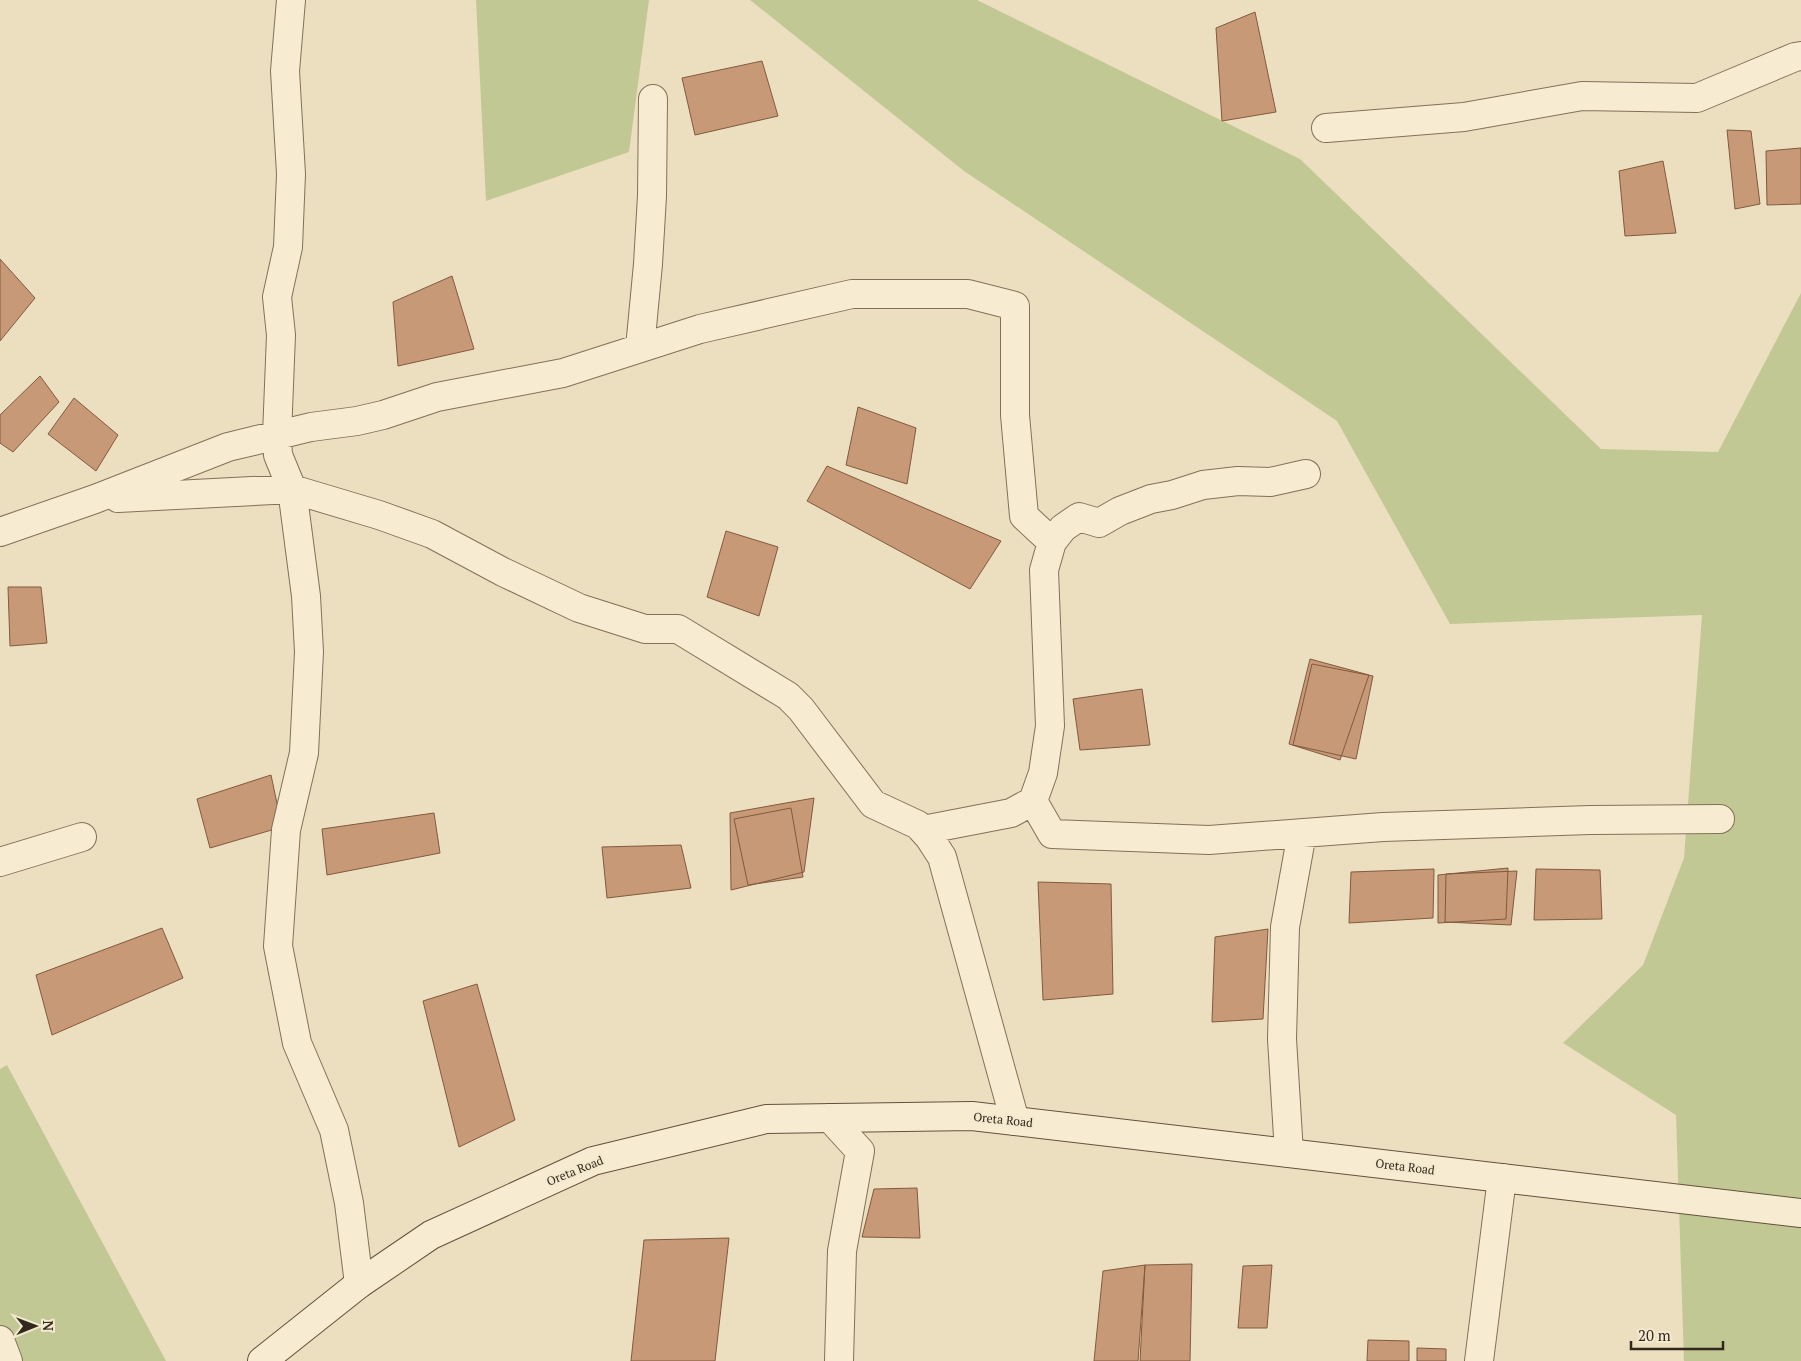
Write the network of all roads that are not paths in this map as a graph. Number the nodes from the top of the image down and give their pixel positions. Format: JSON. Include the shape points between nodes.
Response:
{"nodes":[{"id":1,"x":291,"y":0,"type":"edge"},
{"id":2,"x":1801,"y":56,"type":"edge"},
{"id":3,"x":653,"y":99,"type":"dead end"},
{"id":4,"x":1326,"y":128,"type":"dead end"},
{"id":5,"x":640,"y":348,"type":"junction"},
{"id":6,"x":276,"y":435,"type":"junction"},
{"id":7,"x":1306,"y":474,"type":"dead end"},
{"id":8,"x":292,"y":489,"type":"junction"},
{"id":9,"x":95,"y":499,"type":"junction"},
{"id":10,"x":0,"y":532,"type":"edge"},
{"id":11,"x":1052,"y":542,"type":"junction"},
{"id":12,"x":1033,"y":801,"type":"junction"},
{"id":13,"x":1720,"y":819,"type":"dead end"},
{"id":14,"x":923,"y":830,"type":"junction"},
{"id":15,"x":1302,"y":833,"type":"junction"},
{"id":16,"x":82,"y":837,"type":"dead end"},
{"id":17,"x":0,"y":862,"type":"edge"},
{"id":18,"x":830,"y":1118,"type":"junction"},
{"id":19,"x":1015,"y":1121,"type":"junction"},
{"id":20,"x":1288,"y":1153,"type":"junction"},
{"id":21,"x":1502,"y":1178,"type":"junction"},
{"id":22,"x":1801,"y":1213,"type":"edge"},
{"id":23,"x":359,"y":1284,"type":"junction"},
{"id":24,"x":0,"y":1340,"type":"edge"},
{"id":25,"x":8,"y":1361,"type":"edge"},
{"id":26,"x":262,"y":1361,"type":"edge"},
{"id":27,"x":839,"y":1361,"type":"edge"},
{"id":28,"x":1479,"y":1361,"type":"edge"}],
"edges":[{"from":1,"to":6,"type":"street","via":[[285,71],[291,174],[288,247],[277,297],[282,335]]},
{"from":2,"to":4,"type":"street","via":[[1697,98],[1582,96],[1464,118]]},
{"from":3,"to":5,"type":"street","via":[[652,196]]},
{"from":5,"to":6,"type":"street","via":[[563,373],[437,397],[357,421]]},
{"from":5,"to":11,"type":"street","via":[[700,329],[852,294],[968,294],[1015,306],[1015,415],[1024,516]]},
{"from":6,"to":8,"type":"street","via":[[278,455]]},
{"from":6,"to":9,"type":"street","via":[[228,447]]},
{"from":7,"to":11,"type":"street","via":[[1270,482],[1203,485],[1151,499],[1120,511],[1099,524],[1079,517],[1063,528]]},
{"from":8,"to":9,"type":"street"},
{"from":8,"to":14,"type":"street","via":[[432,534],[579,608],[645,629],[678,629],[788,696],[873,804]]},
{"from":8,"to":23,"type":"street","via":[[306,596],[309,652],[304,753],[286,830],[278,946],[297,1043],[334,1130],[349,1203]]},
{"from":9,"to":10,"type":"street"},
{"from":11,"to":12,"type":"street","via":[[1044,570],[1050,726],[1043,773]]},
{"from":12,"to":14,"type":"street","via":[[1011,813]]},
{"from":12,"to":15,"type":"street","via":[[1052,834],[1209,840]]},
{"from":13,"to":15,"type":"street","via":[[1590,820]]},
{"from":14,"to":19,"type":"street","via":[[942,857]]},
{"from":15,"to":20,"type":"street","via":[[1285,927],[1282,1039]]},
{"from":16,"to":17,"type":"street"},
{"from":18,"to":19,"type":"street","name":"Oreta Road","via":[[972,1116]]},
{"from":18,"to":23,"type":"street","name":"Oreta Road","via":[[766,1120],[593,1161],[431,1235]]},
{"from":18,"to":27,"type":"street","via":[[860,1151],[842,1251]]},
{"from":19,"to":20,"type":"street","name":"Oreta Road"},
{"from":20,"to":21,"type":"street","name":"Oreta Road"},
{"from":21,"to":22,"type":"street","name":"Oreta Road"},
{"from":21,"to":28,"type":"street"},
{"from":23,"to":26,"type":"street","name":"Oreta Road"},
{"from":24,"to":25,"type":"street"}]}
